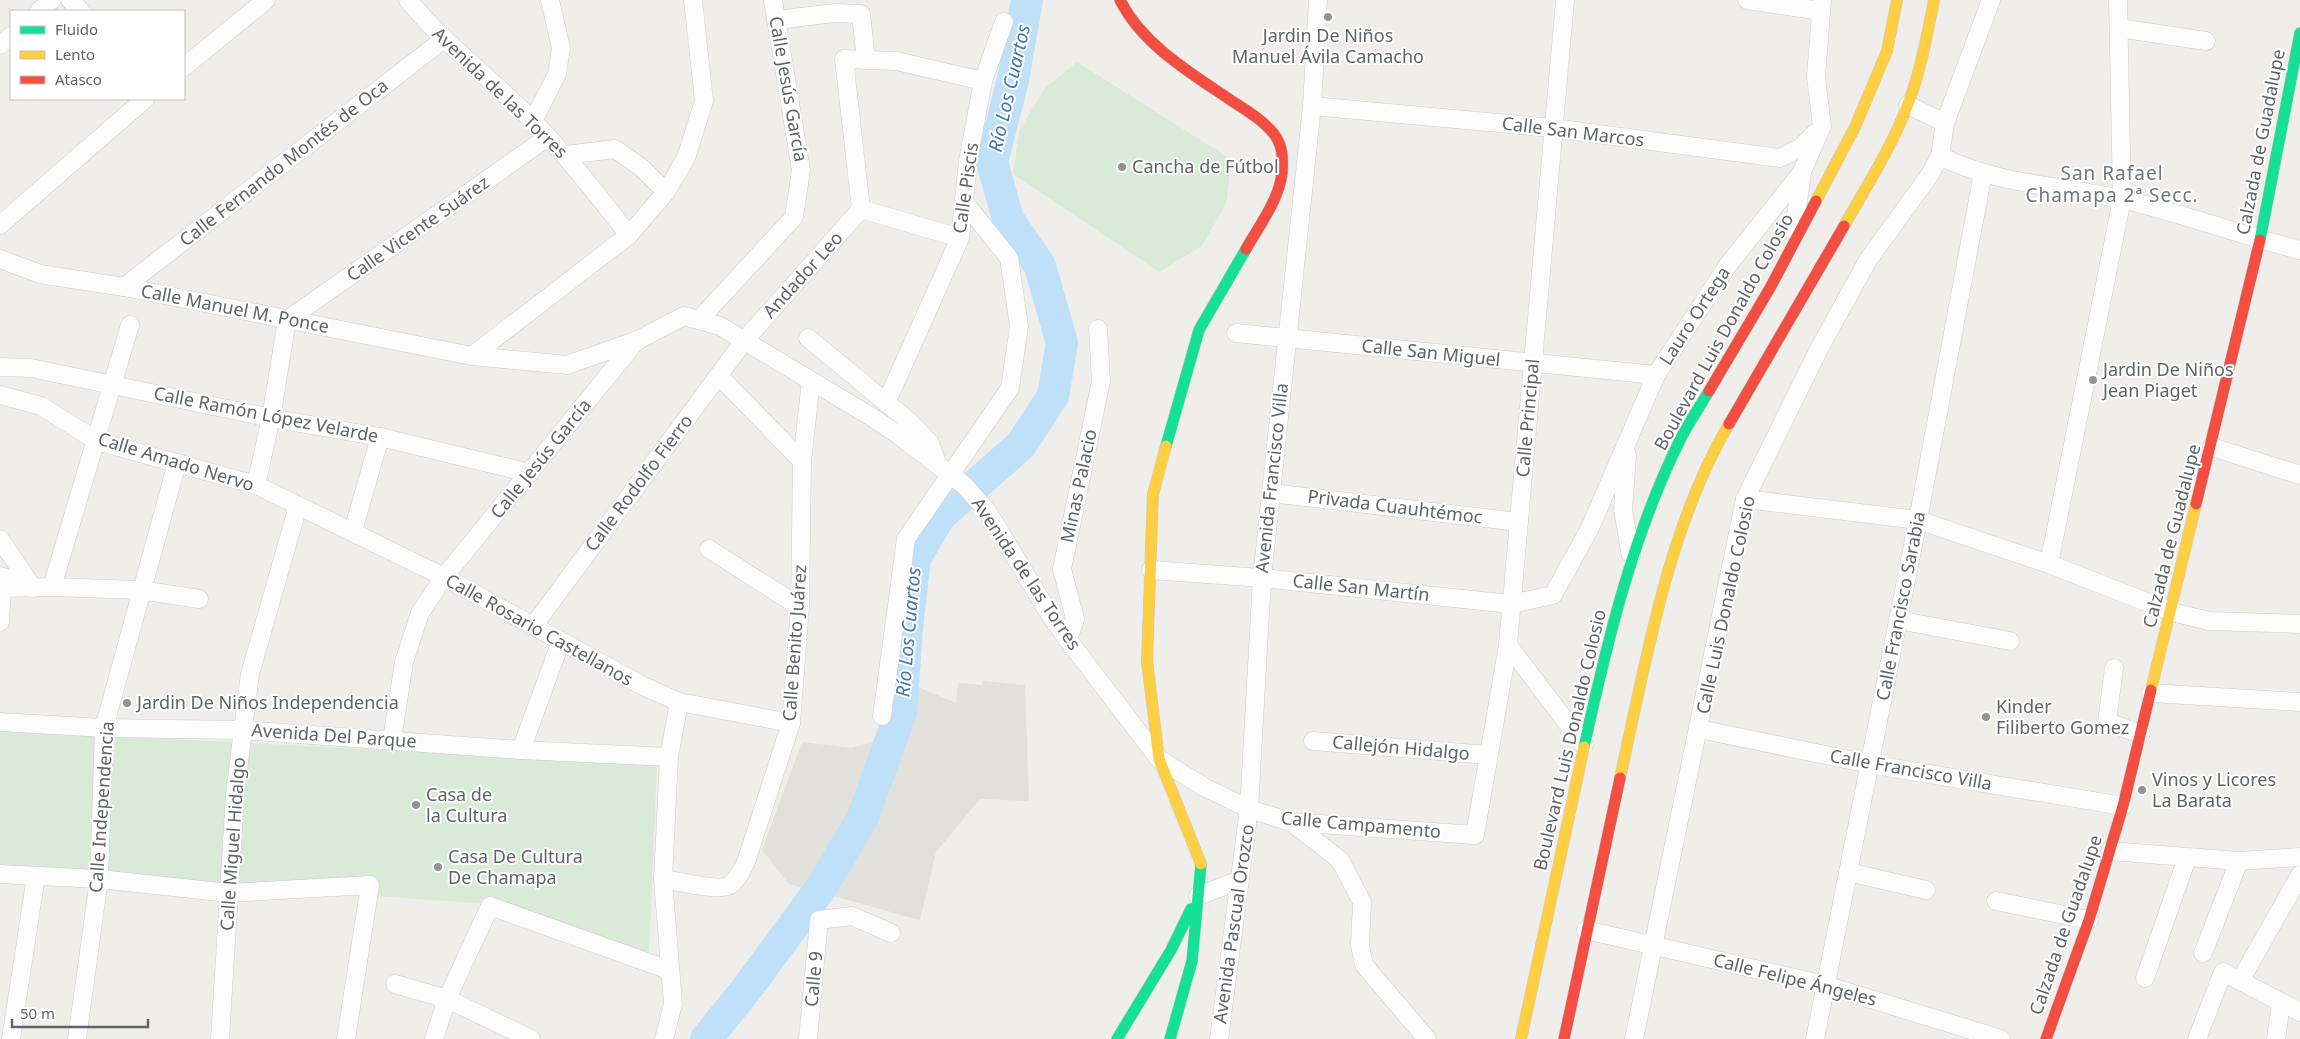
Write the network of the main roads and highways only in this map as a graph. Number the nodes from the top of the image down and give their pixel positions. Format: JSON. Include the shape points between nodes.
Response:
{"nodes":[{"id":1,"x":1120,"y":0,"type":"edge"},
{"id":2,"x":1897,"y":0,"type":"edge"},
{"id":3,"x":1934,"y":0,"type":"edge"},
{"id":4,"x":2300,"y":33,"type":"edge"},
{"id":5,"x":1198,"y":896,"type":"junction"},
{"id":6,"x":1117,"y":1039,"type":"edge"},
{"id":7,"x":1170,"y":1039,"type":"edge"},
{"id":8,"x":1521,"y":1039,"type":"edge"},
{"id":9,"x":1564,"y":1039,"type":"edge"},
{"id":10,"x":2046,"y":1039,"type":"edge"}],
"edges":[{"from":1,"to":5,"type":"main road","via":[[1128,16],[1152,42],[1184,69],[1263,122],[1282,148],[1282,175],[1273,201],[1200,330],[1153,494],[1147,661],[1159,758],[1201,864]]},
{"from":2,"to":8,"type":"main road","name":"Boulevard Luis Donaldo Colosio","via":[[1887,51],[1855,126],[1770,288],[1682,436],[1641,532],[1599,678]]},
{"from":3,"to":9,"type":"main road","via":[[1924,54],[1908,105],[1891,142],[1714,449],[1675,546],[1641,682]]},
{"from":4,"to":10,"type":"main road","name":"Calzada de Guadalupe","via":[[2260,240],[2172,612],[2110,851]]},
{"from":5,"to":6,"type":"main road","via":[[1171,950]]},
{"from":5,"to":7,"type":"main road","via":[[1192,961]]}]}
